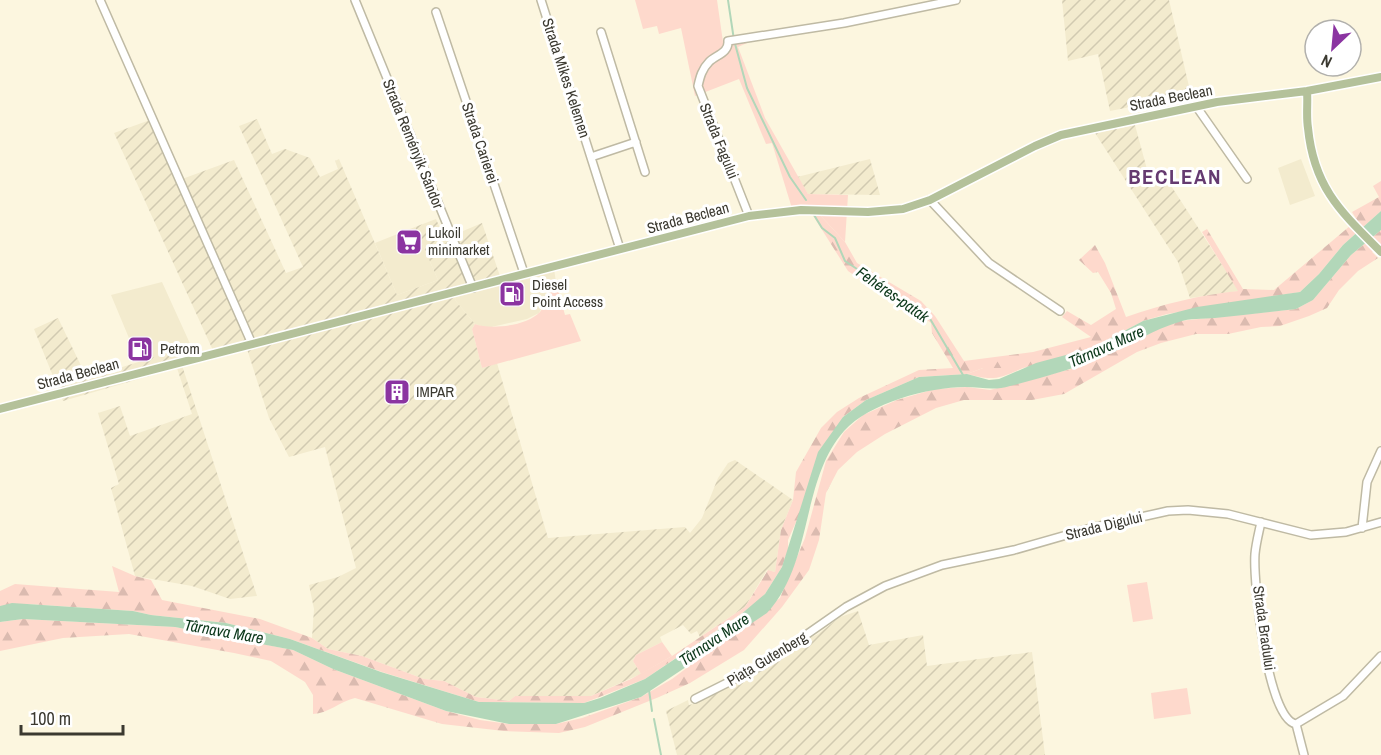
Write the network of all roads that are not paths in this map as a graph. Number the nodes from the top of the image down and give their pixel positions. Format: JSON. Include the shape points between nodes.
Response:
{"nodes":[{"id":1,"x":100,"y":0,"type":"edge"},
{"id":2,"x":355,"y":0,"type":"edge"},
{"id":3,"x":541,"y":0,"type":"edge"},
{"id":4,"x":957,"y":0,"type":"edge"},
{"id":5,"x":436,"y":12,"type":"dead end"},
{"id":6,"x":601,"y":32,"type":"dead end"},
{"id":7,"x":1381,"y":77,"type":"edge"},
{"id":8,"x":1307,"y":91,"type":"junction"},
{"id":9,"x":1196,"y":106,"type":"junction"},
{"id":10,"x":636,"y":142,"type":"junction"},
{"id":11,"x":591,"y":157,"type":"junction"},
{"id":12,"x":645,"y":172,"type":"dead end"},
{"id":13,"x":1247,"y":179,"type":"dead end"},
{"id":14,"x":930,"y":200,"type":"junction"},
{"id":15,"x":749,"y":216,"type":"junction"},
{"id":16,"x":620,"y":249,"type":"junction"},
{"id":17,"x":1378,"y":249,"type":"edge"},
{"id":18,"x":524,"y":273,"type":"junction"},
{"id":19,"x":473,"y":288,"type":"junction"},
{"id":20,"x":1060,"y":311,"type":"dead end"},
{"id":21,"x":252,"y":344,"type":"junction"},
{"id":22,"x":0,"y":409,"type":"edge"},
{"id":23,"x":1381,"y":451,"type":"edge"},
{"id":24,"x":1261,"y":522,"type":"junction"},
{"id":25,"x":1381,"y":522,"type":"edge"},
{"id":26,"x":1362,"y":528,"type":"junction"},
{"id":27,"x":836,"y":615,"type":"joint"},
{"id":28,"x":1381,"y":656,"type":"edge"},
{"id":29,"x":695,"y":699,"type":"dead end"},
{"id":30,"x":1296,"y":724,"type":"junction"},
{"id":31,"x":1304,"y":755,"type":"edge"}],
"edges":[{"from":1,"to":21,"type":"street"},
{"from":2,"to":19,"type":"street","name":"Strada Reményik Sándor"},
{"from":3,"to":11,"type":"street","name":"Strada Mikes Kelemen"},
{"from":4,"to":15,"type":"street","name":"Strada Fagului","via":[[729,41],[725,51],[702,72],[698,86]]},
{"from":5,"to":18,"type":"street","name":"Strada Carierei"},
{"from":6,"to":10,"type":"street"},
{"from":7,"to":8,"type":"main road","name":"Strada Beclean"},
{"from":8,"to":9,"type":"main road","name":"Strada Beclean"},
{"from":8,"to":17,"type":"main road","via":[[1308,126],[1318,175],[1330,198]]},
{"from":9,"to":13,"type":"street"},
{"from":9,"to":14,"type":"main road","name":"Strada Beclean","via":[[1052,138]]},
{"from":10,"to":11,"type":"street","name":"Strada Mikes Kelemen"},
{"from":10,"to":12,"type":"street"},
{"from":11,"to":16,"type":"street","name":"Strada Mikes Kelemen"},
{"from":14,"to":15,"type":"main road","name":"Strada Beclean","via":[[884,212],[801,210]]},
{"from":14,"to":20,"type":"street","via":[[989,262]]},
{"from":15,"to":16,"type":"main road","name":"Strada Beclean"},
{"from":16,"to":18,"type":"main road","name":"Strada Beclean"},
{"from":18,"to":19,"type":"main road","name":"Strada Beclean"},
{"from":19,"to":21,"type":"main road","name":"Strada Beclean"},
{"from":21,"to":22,"type":"main road","name":"Strada Beclean"},
{"from":23,"to":26,"type":"street","via":[[1367,482]]},
{"from":24,"to":26,"type":"street","name":"Strada Digului","via":[[1311,535]]},
{"from":24,"to":27,"type":"street","name":"Strada Digului","via":[[1188,510],[1130,519],[933,568],[900,579]]},
{"from":24,"to":30,"type":"street","name":"Strada Bradului","via":[[1255,556],[1266,659],[1275,698],[1284,717]]},
{"from":25,"to":26,"type":"street","name":"Strada Digului"},
{"from":27,"to":29,"type":"street","name":"Piața Gutenberg","via":[[763,665]]},
{"from":28,"to":30,"type":"street","via":[[1343,696]]},
{"from":30,"to":31,"type":"street","name":"Strada Bradului"}]}
